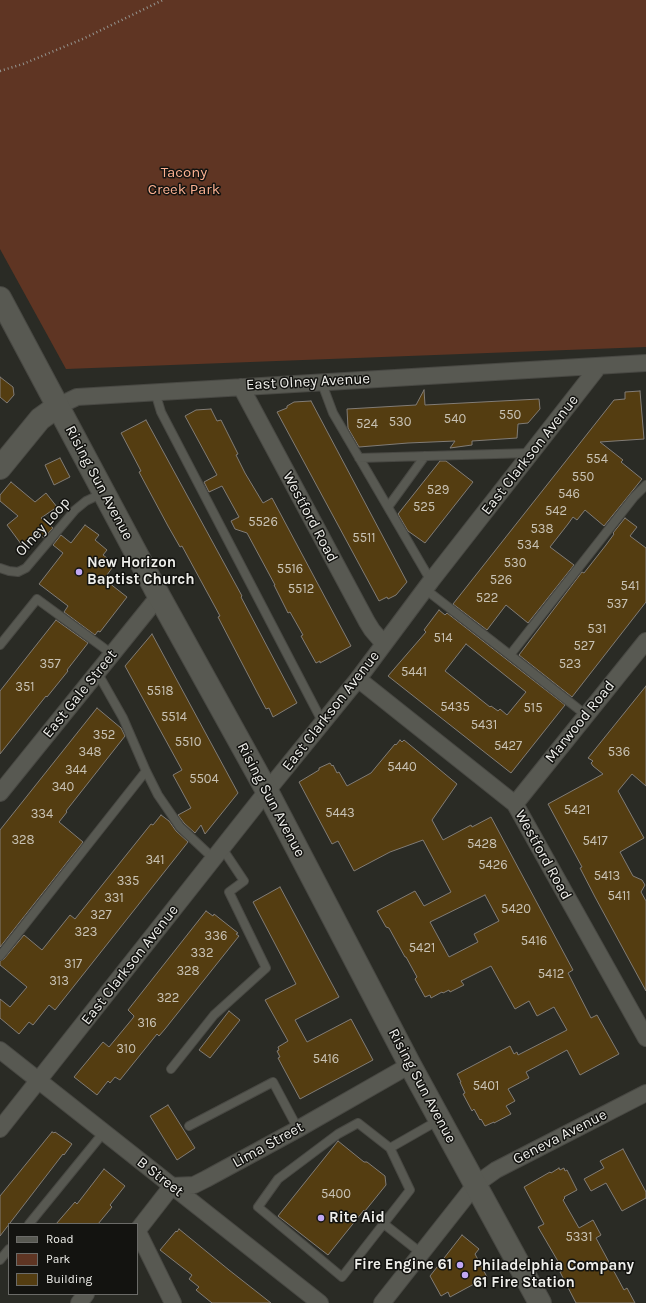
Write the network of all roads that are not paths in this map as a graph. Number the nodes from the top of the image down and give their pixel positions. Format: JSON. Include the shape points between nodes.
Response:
{"nodes":[{"id":1,"x":3,"y":311,"type":"edge"},
{"id":2,"x":646,"y":363,"type":"edge"},
{"id":3,"x":599,"y":366,"type":"junction"},
{"id":4,"x":321,"y":382,"type":"junction"},
{"id":5,"x":241,"y":386,"type":"junction"},
{"id":6,"x":155,"y":392,"type":"junction"},
{"id":7,"x":58,"y":406,"type":"junction"},
{"id":8,"x":531,"y":453,"type":"junction"},
{"id":9,"x":425,"y":456,"type":"junction"},
{"id":10,"x":359,"y":458,"type":"junction"},
{"id":11,"x":0,"y":468,"type":"edge"},
{"id":12,"x":646,"y":485,"type":"edge"},
{"id":13,"x":104,"y":492,"type":"junction"},
{"id":14,"x":388,"y":506,"type":"junction"},
{"id":15,"x":0,"y":568,"type":"edge"},
{"id":16,"x":428,"y":585,"type":"junction"},
{"id":17,"x":159,"y":596,"type":"junction"},
{"id":18,"x":646,"y":640,"type":"edge"},
{"id":19,"x":384,"y":644,"type":"junction"},
{"id":20,"x":0,"y":645,"type":"edge"},
{"id":21,"x":112,"y":654,"type":"junction"},
{"id":22,"x":510,"y":655,"type":"junction"},
{"id":23,"x":98,"y":672,"type":"junction"},
{"id":24,"x":358,"y":679,"type":"junction"},
{"id":25,"x":586,"y":715,"type":"junction"},
{"id":26,"x":323,"y":723,"type":"junction"},
{"id":27,"x":146,"y":771,"type":"junction"},
{"id":28,"x":267,"y":791,"type":"junction"},
{"id":29,"x":0,"y":793,"type":"edge"},
{"id":30,"x":515,"y":804,"type":"junction"},
{"id":31,"x":218,"y":853,"type":"junction"},
{"id":32,"x":0,"y":956,"type":"edge"},
{"id":33,"x":646,"y":1038,"type":"edge"},
{"id":34,"x":0,"y":1050,"type":"edge"},
{"id":35,"x":410,"y":1065,"type":"junction"},
{"id":36,"x":170,"y":1070,"type":"dead end"},
{"id":37,"x":38,"y":1080,"type":"junction"},
{"id":38,"x":646,"y":1093,"type":"edge"},
{"id":39,"x":440,"y":1119,"type":"junction"},
{"id":40,"x":189,"y":1126,"type":"dead end"},
{"id":41,"x":0,"y":1128,"type":"edge"},
{"id":42,"x":298,"y":1129,"type":"junction"},
{"id":43,"x":104,"y":1132,"type":"junction"},
{"id":44,"x":390,"y":1148,"type":"junction"},
{"id":45,"x":475,"y":1185,"type":"junction"},
{"id":46,"x":172,"y":1186,"type":"junction"},
{"id":47,"x":30,"y":1223,"type":"edge"},
{"id":48,"x":384,"y":1224,"type":"junction"},
{"id":49,"x":138,"y":1229,"type":"edge"},
{"id":50,"x":138,"y":1232,"type":"edge"},
{"id":51,"x":8,"y":1250,"type":"edge"},
{"id":52,"x":421,"y":1253,"type":"junction"},
{"id":53,"x":0,"y":1260,"type":"edge"},
{"id":54,"x":85,"y":1295,"type":"edge"},
{"id":55,"x":79,"y":1303,"type":"edge"},
{"id":56,"x":173,"y":1303,"type":"edge"},
{"id":57,"x":320,"y":1303,"type":"edge"},
{"id":58,"x":382,"y":1303,"type":"edge"},
{"id":59,"x":540,"y":1303,"type":"edge"}],
"edges":[{"from":1,"to":7,"type":"main road","name":"Rising Sun Avenue"},
{"from":2,"to":3,"type":"street","name":"East Olney Avenue"},
{"from":3,"to":4,"type":"street","name":"East Olney Avenue"},
{"from":3,"to":8,"type":"street","name":"East Clarkson Avenue"},
{"from":4,"to":5,"type":"street","name":"East Olney Avenue"},
{"from":4,"to":10,"type":"lane","via":[[333,413]]},
{"from":5,"to":6,"type":"street","name":"East Olney Avenue"},
{"from":5,"to":19,"type":"street","name":"Westford Road","via":[[367,622]]},
{"from":6,"to":7,"type":"street","name":"East Olney Avenue","via":[[77,396]]},
{"from":6,"to":26,"type":"lane","via":[[161,412]]},
{"from":7,"to":11,"type":"main road","name":"East Olney Avenue","via":[[40,418]]},
{"from":7,"to":13,"type":"main road","name":"Rising Sun Avenue"},
{"from":8,"to":9,"type":"lane"},
{"from":8,"to":16,"type":"street","name":"East Clarkson Avenue"},
{"from":9,"to":10,"type":"lane"},
{"from":9,"to":14,"type":"lane"},
{"from":10,"to":14,"type":"lane"},
{"from":12,"to":22,"type":"lane"},
{"from":13,"to":15,"type":"lane","name":"Olney Loop","via":[[75,510],[26,568],[18,572]]},
{"from":13,"to":17,"type":"main road","name":"Rising Sun Avenue"},
{"from":14,"to":16,"type":"lane"},
{"from":16,"to":19,"type":"street","name":"East Clarkson Avenue"},
{"from":16,"to":22,"type":"lane"},
{"from":17,"to":21,"type":"street","name":"East Gale Street"},
{"from":17,"to":28,"type":"main road","name":"Rising Sun Avenue"},
{"from":18,"to":25,"type":"street","name":"Marwood Road"},
{"from":19,"to":24,"type":"street","name":"East Clarkson Avenue"},
{"from":20,"to":21,"type":"lane","via":[[37,599]]},
{"from":21,"to":23,"type":"street","name":"East Gale Street"},
{"from":22,"to":25,"type":"lane"},
{"from":23,"to":27,"type":"lane","via":[[124,718]]},
{"from":23,"to":29,"type":"street","name":"East Gale Street"},
{"from":24,"to":26,"type":"street","name":"East Clarkson Avenue"},
{"from":24,"to":30,"type":"street","name":"Westford Road"},
{"from":25,"to":30,"type":"street","name":"Marwood Road"},
{"from":26,"to":28,"type":"street","name":"East Clarkson Avenue"},
{"from":27,"to":31,"type":"lane","via":[[158,795],[180,827]]},
{"from":27,"to":32,"type":"lane"},
{"from":28,"to":31,"type":"street","name":"East Clarkson Avenue"},
{"from":28,"to":35,"type":"main road","name":"Rising Sun Avenue"},
{"from":30,"to":33,"type":"street","name":"Westford Road"},
{"from":31,"to":36,"type":"lane","via":[[244,881],[229,892],[266,968],[214,1015]]},
{"from":31,"to":37,"type":"street","name":"East Clarkson Avenue"},
{"from":34,"to":37,"type":"street","name":"B Street"},
{"from":35,"to":39,"type":"main road","name":"Rising Sun Avenue"},
{"from":35,"to":42,"type":"street","name":"Lima Street"},
{"from":37,"to":41,"type":"street","name":"East Clarkson Avenue"},
{"from":37,"to":43,"type":"street","name":"B Street"},
{"from":38,"to":45,"type":"street","name":"Geneva Avenue","via":[[496,1170]]},
{"from":39,"to":44,"type":"lane"},
{"from":39,"to":45,"type":"main road","name":"Rising Sun Avenue"},
{"from":40,"to":42,"type":"lane","via":[[274,1082]]},
{"from":42,"to":46,"type":"street","name":"Lima Street","via":[[194,1185]]},
{"from":43,"to":46,"type":"street","name":"B Street"},
{"from":43,"to":47,"type":"lane"},
{"from":44,"to":48,"type":"lane","via":[[410,1190]]},
{"from":44,"to":48,"type":"lane","via":[[358,1123],[338,1134],[278,1178],[258,1207],[342,1277]]},
{"from":45,"to":52,"type":"street","name":"Geneva Avenue"},
{"from":45,"to":59,"type":"main road","name":"Rising Sun Avenue"},
{"from":46,"to":49,"type":"street"},
{"from":46,"to":57,"type":"street","name":"B Street"},
{"from":48,"to":52,"type":"lane"},
{"from":50,"to":56,"type":"street"},
{"from":51,"to":53,"type":"lane"},
{"from":52,"to":58,"type":"street","name":"Geneva Avenue"},
{"from":54,"to":55,"type":"street"}]}
